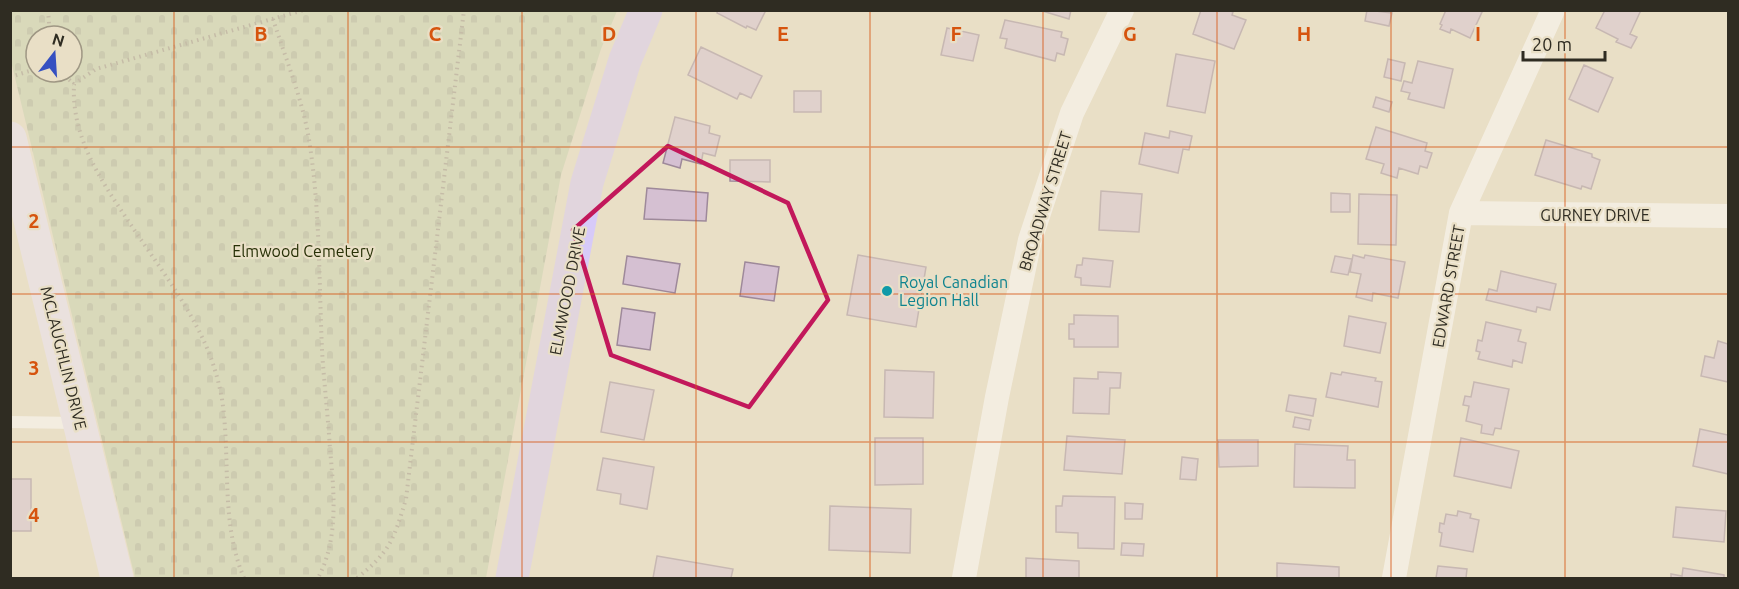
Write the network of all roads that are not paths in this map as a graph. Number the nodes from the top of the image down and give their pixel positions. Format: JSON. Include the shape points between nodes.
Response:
{"nodes":[{"id":1,"x":646,"y":10,"type":"edge"},
{"id":2,"x":1122,"y":10,"type":"edge"},
{"id":3,"x":1553,"y":10,"type":"edge"},
{"id":4,"x":13,"y":155,"type":"edge"},
{"id":5,"x":1461,"y":213,"type":"junction"},
{"id":6,"x":1728,"y":216,"type":"edge"},
{"id":7,"x":10,"y":422,"type":"edge"},
{"id":8,"x":80,"y":423,"type":"junction"},
{"id":9,"x":117,"y":579,"type":"edge"},
{"id":10,"x":512,"y":579,"type":"edge"},
{"id":11,"x":964,"y":579,"type":"edge"},
{"id":12,"x":1394,"y":579,"type":"edge"}],
"edges":[{"from":1,"to":10,"type":"main road","name":"ELMWOOD DRIVE","via":[[625,60],[587,183]]},
{"from":2,"to":11,"type":"street","name":"BROADWAY STREET","via":[[1072,113],[1030,240]]},
{"from":3,"to":5,"type":"street","name":"EDWARD STREET"},
{"from":4,"to":8,"type":"main road","name":"MCLAUGHLIN DRIVE"},
{"from":5,"to":6,"type":"street","name":"GURNEY DRIVE"},
{"from":5,"to":12,"type":"street","name":"EDWARD STREET"},
{"from":7,"to":8,"type":"lane"},
{"from":8,"to":9,"type":"main road","name":"MCLAUGHLIN DRIVE"}]}
